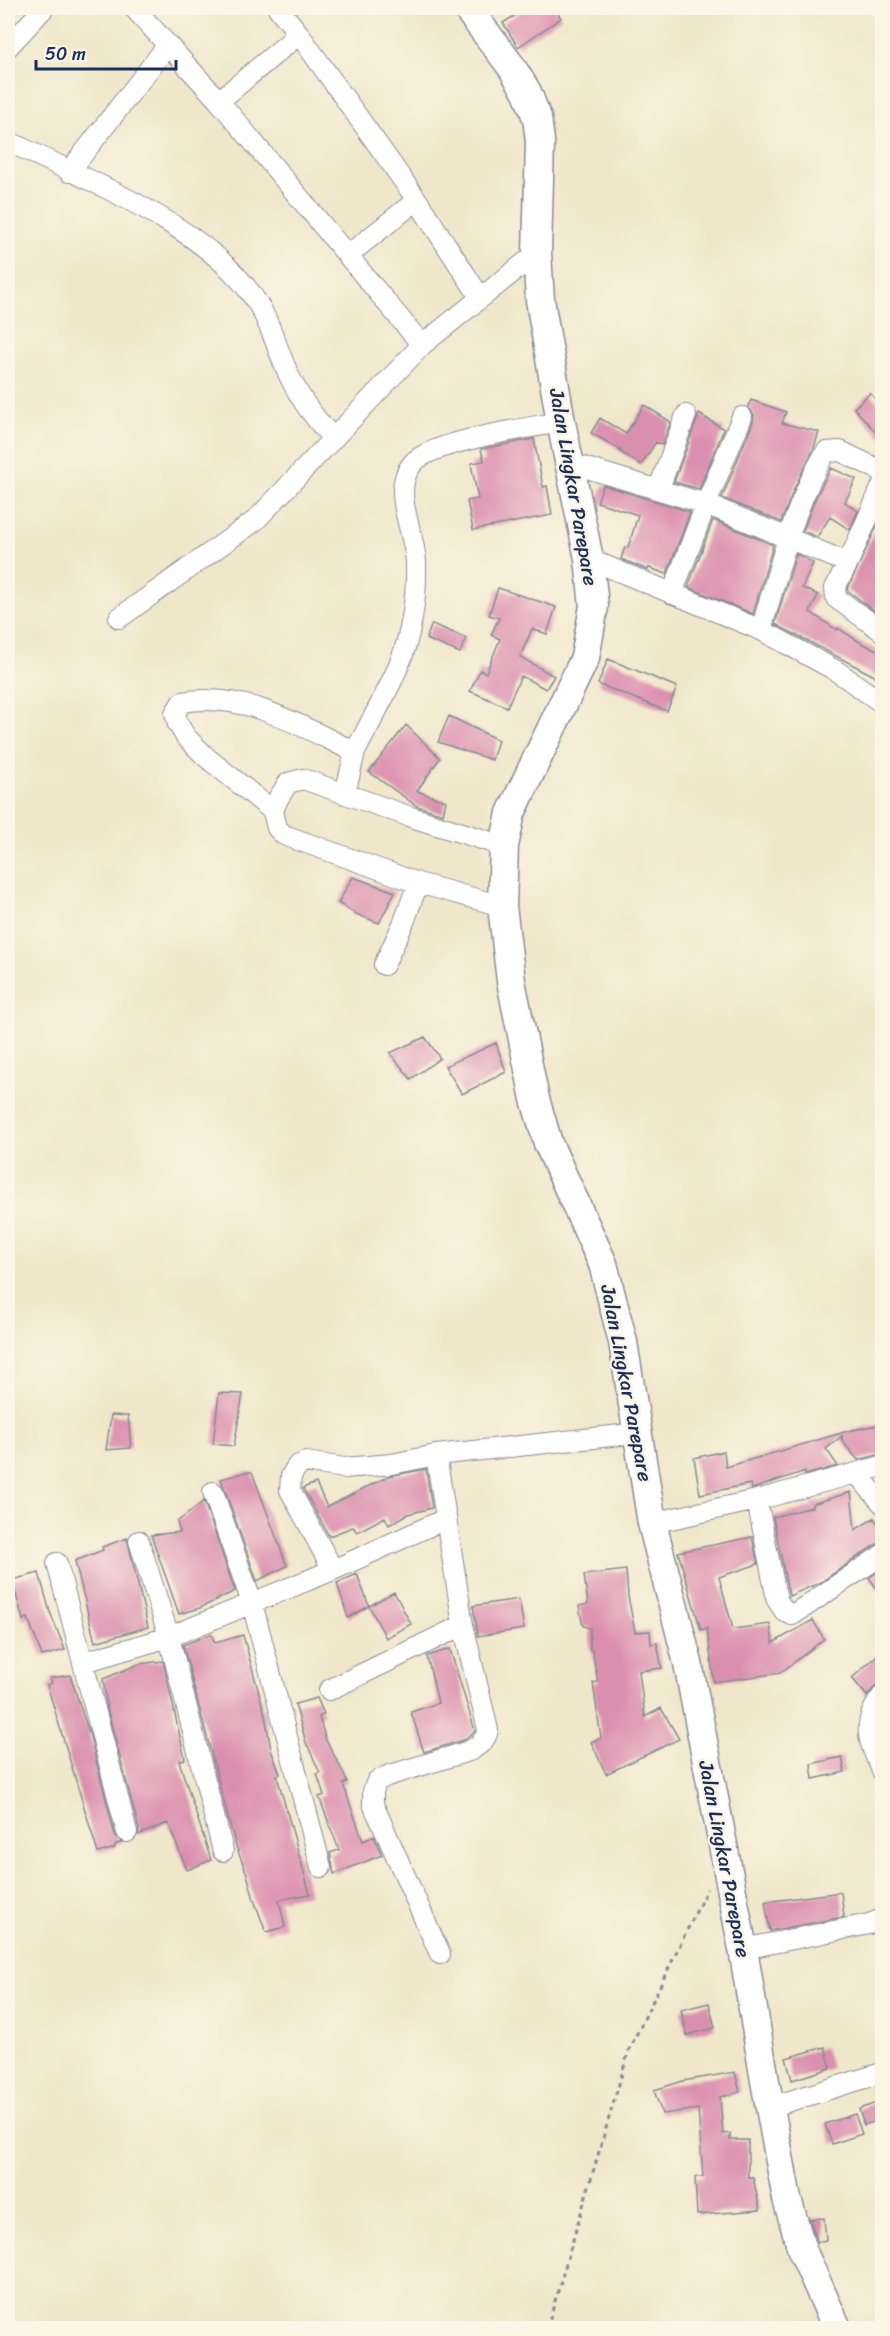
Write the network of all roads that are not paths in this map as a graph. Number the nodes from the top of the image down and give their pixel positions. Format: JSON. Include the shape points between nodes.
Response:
{"nodes":[{"id":1,"x":44,"y":8,"type":"edge"},
{"id":2,"x":134,"y":8,"type":"edge"},
{"id":3,"x":278,"y":8,"type":"edge"},
{"id":4,"x":467,"y":8,"type":"edge"},
{"id":5,"x":299,"y":34,"type":"junction"},
{"id":6,"x":167,"y":46,"type":"junction"},
{"id":7,"x":8,"y":47,"type":"edge"},
{"id":8,"x":219,"y":101,"type":"junction"},
{"id":9,"x":8,"y":141,"type":"edge"},
{"id":10,"x":69,"y":172,"type":"junction"},
{"id":11,"x":417,"y":200,"type":"junction"},
{"id":12,"x":537,"y":254,"type":"junction"},
{"id":13,"x":348,"y":255,"type":"junction"},
{"id":14,"x":480,"y":297,"type":"junction"},
{"id":15,"x":422,"y":345,"type":"junction"},
{"id":16,"x":686,"y":415,"type":"dead end"},
{"id":17,"x":742,"y":417,"type":"dead end"},
{"id":18,"x":561,"y":422,"type":"junction"},
{"id":19,"x":333,"y":438,"type":"junction"},
{"id":20,"x":570,"y":463,"type":"junction"},
{"id":21,"x":882,"y":471,"type":"edge"},
{"id":22,"x":882,"y":486,"type":"edge"},
{"id":23,"x":659,"y":488,"type":"junction"},
{"id":24,"x":706,"y":504,"type":"junction"},
{"id":25,"x":875,"y":522,"type":"edge"},
{"id":26,"x":789,"y":539,"type":"junction"},
{"id":27,"x":590,"y":559,"type":"junction"},
{"id":28,"x":848,"y":563,"type":"junction"},
{"id":29,"x":672,"y":594,"type":"junction"},
{"id":30,"x":119,"y":618,"type":"dead end"},
{"id":31,"x":761,"y":630,"type":"junction"},
{"id":32,"x":882,"y":631,"type":"edge"},
{"id":33,"x":882,"y":703,"type":"edge"},
{"id":34,"x":355,"y":752,"type":"junction"},
{"id":35,"x":345,"y":794,"type":"junction"},
{"id":36,"x":273,"y":811,"type":"junction"},
{"id":37,"x":504,"y":846,"type":"junction"},
{"id":38,"x":418,"y":883,"type":"junction"},
{"id":39,"x":502,"y":906,"type":"junction"},
{"id":40,"x":384,"y":965,"type":"dead end"},
{"id":41,"x":639,"y":1433,"type":"junction"},
{"id":42,"x":436,"y":1455,"type":"junction"},
{"id":43,"x":882,"y":1466,"type":"edge"},
{"id":44,"x":858,"y":1475,"type":"junction"},
{"id":45,"x":213,"y":1492,"type":"dead end"},
{"id":46,"x":757,"y":1500,"type":"junction"},
{"id":47,"x":882,"y":1503,"type":"edge"},
{"id":48,"x":445,"y":1519,"type":"junction"},
{"id":49,"x":652,"y":1523,"type":"junction"},
{"id":50,"x":139,"y":1541,"type":"dead end"},
{"id":51,"x":882,"y":1555,"type":"edge"},
{"id":52,"x":57,"y":1563,"type":"dead end"},
{"id":53,"x":333,"y":1570,"type":"junction"},
{"id":54,"x":252,"y":1603,"type":"junction"},
{"id":55,"x":463,"y":1625,"type":"junction"},
{"id":56,"x":169,"y":1637,"type":"junction"},
{"id":57,"x":84,"y":1662,"type":"junction"},
{"id":58,"x":329,"y":1690,"type":"dead end"},
{"id":59,"x":882,"y":1696,"type":"edge"},
{"id":60,"x":882,"y":1771,"type":"edge"},
{"id":61,"x":127,"y":1833,"type":"dead end"},
{"id":62,"x":223,"y":1851,"type":"dead end"},
{"id":63,"x":321,"y":1867,"type":"dead end"},
{"id":64,"x":882,"y":1919,"type":"edge"},
{"id":65,"x":743,"y":1949,"type":"junction"},
{"id":66,"x":440,"y":1954,"type":"dead end"},
{"id":67,"x":882,"y":2073,"type":"edge"},
{"id":68,"x":770,"y":2107,"type":"junction"},
{"id":69,"x":837,"y":2328,"type":"edge"}],
"edges":[{"from":1,"to":7,"type":"street"},
{"from":2,"to":6,"type":"street"},
{"from":3,"to":5,"type":"street"},
{"from":4,"to":12,"type":"highway","name":"Jalan Lingkar Parepare","via":[[511,66],[537,118]]},
{"from":5,"to":8,"type":"street"},
{"from":5,"to":11,"type":"street"},
{"from":6,"to":8,"type":"street"},
{"from":6,"to":10,"type":"street"},
{"from":8,"to":13,"type":"street"},
{"from":9,"to":10,"type":"street"},
{"from":10,"to":19,"type":"street","via":[[172,224],[223,264],[257,303],[298,393]]},
{"from":11,"to":13,"type":"street"},
{"from":11,"to":14,"type":"street"},
{"from":12,"to":14,"type":"street"},
{"from":12,"to":18,"type":"highway","name":"Jalan Lingkar Parepare","via":[[540,300]]},
{"from":13,"to":15,"type":"street"},
{"from":14,"to":15,"type":"street"},
{"from":15,"to":19,"type":"street"},
{"from":16,"to":23,"type":"street"},
{"from":17,"to":24,"type":"street"},
{"from":18,"to":20,"type":"highway","name":"Jalan Lingkar Parepare"},
{"from":18,"to":34,"type":"street","via":[[454,444],[427,453],[406,473],[402,489],[417,561],[407,639],[398,666]]},
{"from":19,"to":30,"type":"street","via":[[256,520]]},
{"from":20,"to":23,"type":"street"},
{"from":20,"to":27,"type":"highway","name":"Jalan Lingkar Parepare"},
{"from":21,"to":26,"type":"street","via":[[840,451],[826,452]]},
{"from":22,"to":25,"type":"street"},
{"from":23,"to":24,"type":"street"},
{"from":24,"to":26,"type":"street"},
{"from":24,"to":29,"type":"street"},
{"from":25,"to":28,"type":"street"},
{"from":26,"to":28,"type":"street"},
{"from":26,"to":31,"type":"street"},
{"from":27,"to":29,"type":"street"},
{"from":27,"to":37,"type":"highway","name":"Jalan Lingkar Parepare","via":[[594,606],[585,658],[521,788]]},
{"from":28,"to":32,"type":"street","via":[[835,588],[836,598]]},
{"from":29,"to":31,"type":"street"},
{"from":31,"to":33,"type":"street","via":[[835,670]]},
{"from":34,"to":35,"type":"street"},
{"from":34,"to":36,"type":"street","via":[[276,714],[239,703],[198,699],[182,702],[175,713],[186,737]]},
{"from":35,"to":36,"type":"street","via":[[303,779],[295,780],[282,791]]},
{"from":35,"to":37,"type":"street"},
{"from":36,"to":38,"type":"street","via":[[284,835]]},
{"from":37,"to":39,"type":"highway","name":"Jalan Lingkar Parepare"},
{"from":38,"to":39,"type":"street"},
{"from":38,"to":40,"type":"street"},
{"from":39,"to":41,"type":"highway","name":"Jalan Lingkar Parepare","via":[[511,981],[535,1099],[548,1143],[606,1274],[623,1341]]},
{"from":41,"to":42,"type":"street"},
{"from":41,"to":49,"type":"highway","name":"Jalan Lingkar Parepare"},
{"from":42,"to":48,"type":"street"},
{"from":42,"to":53,"type":"street","via":[[345,1468],[306,1462],[297,1466],[290,1490]]},
{"from":43,"to":44,"type":"street"},
{"from":44,"to":46,"type":"street"},
{"from":44,"to":47,"type":"street"},
{"from":45,"to":54,"type":"street"},
{"from":46,"to":49,"type":"street"},
{"from":46,"to":51,"type":"street","via":[[777,1600],[785,1612],[792,1615]]},
{"from":48,"to":53,"type":"street"},
{"from":48,"to":55,"type":"street"},
{"from":49,"to":65,"type":"highway","name":"Jalan Lingkar Parepare","via":[[688,1663]]},
{"from":50,"to":56,"type":"street"},
{"from":52,"to":57,"type":"street"},
{"from":53,"to":54,"type":"street"},
{"from":54,"to":56,"type":"street"},
{"from":54,"to":63,"type":"street"},
{"from":55,"to":58,"type":"street"},
{"from":55,"to":66,"type":"street","via":[[486,1717],[487,1737],[469,1751],[387,1776],[377,1781],[373,1791],[383,1827]]},
{"from":56,"to":57,"type":"street"},
{"from":56,"to":62,"type":"street"},
{"from":57,"to":61,"type":"street"},
{"from":59,"to":60,"type":"street","via":[[868,1719],[868,1735]]},
{"from":64,"to":65,"type":"street"},
{"from":65,"to":68,"type":"highway","name":"Jalan Lingkar Parepare"},
{"from":67,"to":68,"type":"street"},
{"from":68,"to":69,"type":"highway","name":"Jalan Lingkar Parepare","via":[[787,2199],[802,2250]]}]}
